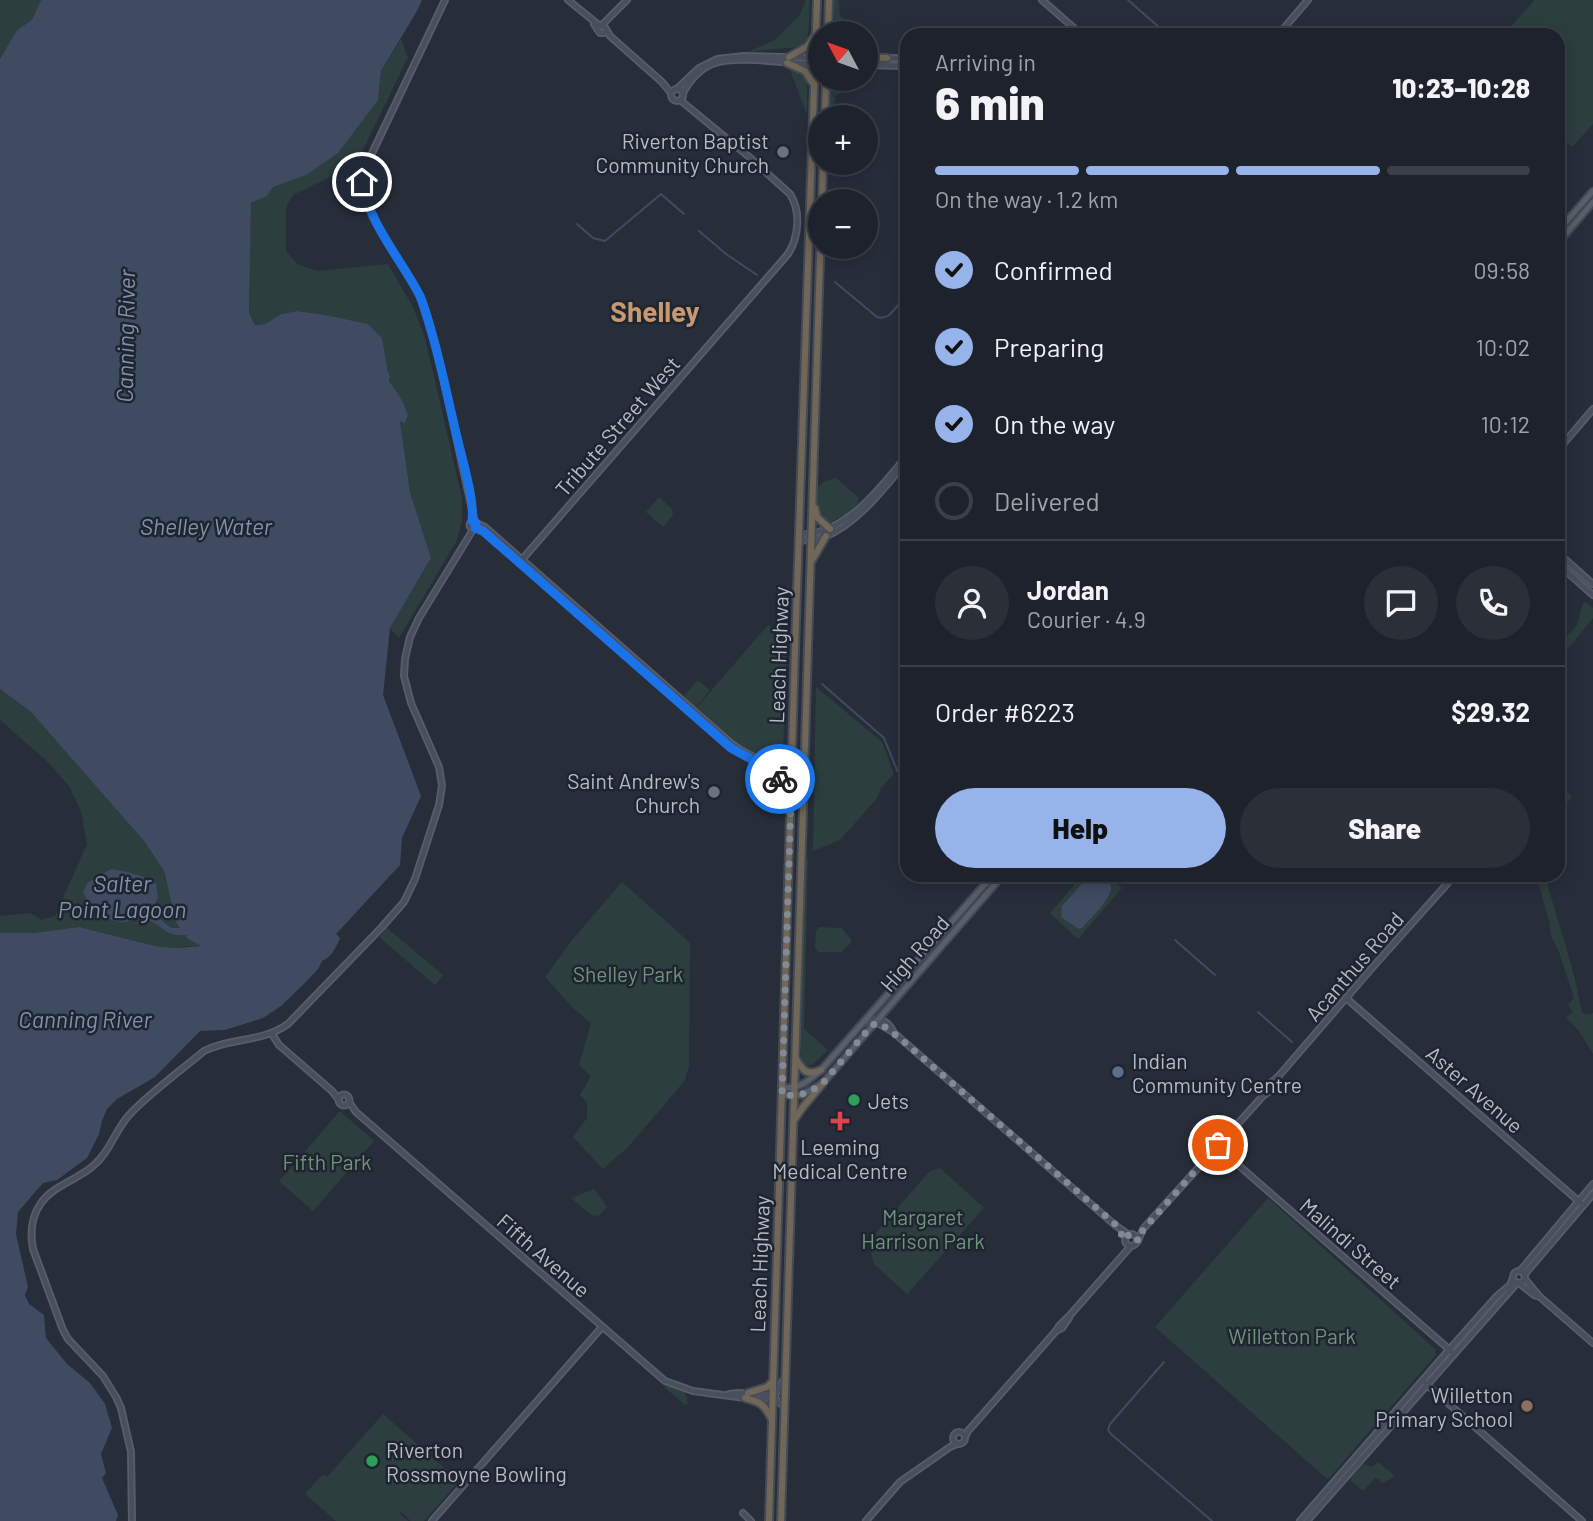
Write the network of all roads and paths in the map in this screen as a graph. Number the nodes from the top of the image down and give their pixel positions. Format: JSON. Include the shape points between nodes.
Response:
{"nodes":[{"id":1,"x":445,"y":0,"type":"edge"},
{"id":2,"x":569,"y":0,"type":"edge"},
{"id":3,"x":627,"y":0,"type":"edge"},
{"id":4,"x":817,"y":0,"type":"edge"},
{"id":5,"x":829,"y":0,"type":"edge"},
{"id":6,"x":1042,"y":0,"type":"edge"},
{"id":7,"x":1308,"y":0,"type":"edge"},
{"id":8,"x":816,"y":21,"type":"edge"},
{"id":9,"x":828,"y":21,"type":"edge"},
{"id":10,"x":602,"y":28,"type":"junction"},
{"id":11,"x":1074,"y":28,"type":"edge"},
{"id":12,"x":1284,"y":28,"type":"edge"},
{"id":13,"x":808,"y":47,"type":"edge"},
{"id":14,"x":878,"y":58,"type":"edge"},
{"id":15,"x":887,"y":58,"type":"joint"},
{"id":16,"x":900,"y":58,"type":"edge"},
{"id":17,"x":788,"y":60,"type":"junction"},
{"id":18,"x":808,"y":61,"type":"edge"},
{"id":19,"x":878,"y":65,"type":"edge"},
{"id":20,"x":900,"y":66,"type":"edge"},
{"id":21,"x":808,"y":76,"type":"edge"},
{"id":22,"x":674,"y":90,"type":"junction"},
{"id":23,"x":813,"y":91,"type":"edge"},
{"id":24,"x":682,"y":97,"type":"junction"},
{"id":25,"x":1593,"y":191,"type":"edge"},
{"id":26,"x":1593,"y":202,"type":"edge"},
{"id":27,"x":1565,"y":223,"type":"edge"},
{"id":28,"x":1565,"y":235,"type":"edge"},
{"id":29,"x":820,"y":259,"type":"edge"},
{"id":30,"x":1593,"y":409,"type":"edge"},
{"id":31,"x":1565,"y":442,"type":"edge"},
{"id":32,"x":900,"y":466,"type":"edge"},
{"id":33,"x":900,"y":467,"type":"edge"},
{"id":34,"x":813,"y":492,"type":"junction"},
{"id":35,"x":474,"y":525,"type":"junction"},
{"id":36,"x":830,"y":529,"type":"junction"},
{"id":37,"x":811,"y":537,"type":"junction"},
{"id":38,"x":826,"y":537,"type":"junction"},
{"id":39,"x":798,"y":538,"type":"junction"},
{"id":40,"x":1565,"y":559,"type":"edge"},
{"id":41,"x":520,"y":561,"type":"junction"},
{"id":42,"x":811,"y":564,"type":"junction"},
{"id":43,"x":1565,"y":570,"type":"edge"},
{"id":44,"x":1593,"y":584,"type":"edge"},
{"id":45,"x":1593,"y":595,"type":"edge"},
{"id":46,"x":792,"y":754,"type":"junction"},
{"id":47,"x":772,"y":767,"type":"junction"},
{"id":48,"x":791,"y":771,"type":"junction"},
{"id":49,"x":804,"y":772,"type":"junction"},
{"id":50,"x":791,"y":797,"type":"junction"},
{"id":51,"x":987,"y":882,"type":"edge"},
{"id":52,"x":997,"y":882,"type":"edge"},
{"id":53,"x":1449,"y":882,"type":"edge"},
{"id":54,"x":1346,"y":998,"type":"junction"},
{"id":55,"x":881,"y":1019,"type":"junction"},
{"id":56,"x":863,"y":1023,"type":"junction"},
{"id":57,"x":872,"y":1025,"type":"junction"},
{"id":58,"x":893,"y":1032,"type":"junction"},
{"id":59,"x":272,"y":1034,"type":"junction"},
{"id":60,"x":795,"y":1058,"type":"junction"},
{"id":61,"x":821,"y":1070,"type":"junction"},
{"id":62,"x":823,"y":1083,"type":"junction"},
{"id":63,"x":332,"y":1090,"type":"junction"},
{"id":64,"x":782,"y":1091,"type":"junction"},
{"id":65,"x":794,"y":1092,"type":"junction"},
{"id":66,"x":343,"y":1095,"type":"junction"},
{"id":67,"x":339,"y":1100,"type":"junction"},
{"id":68,"x":347,"y":1104,"type":"junction"},
{"id":69,"x":793,"y":1122,"type":"junction"},
{"id":70,"x":1217,"y":1147,"type":"junction"},
{"id":71,"x":1593,"y":1184,"type":"edge"},
{"id":72,"x":1593,"y":1194,"type":"edge"},
{"id":73,"x":1581,"y":1203,"type":"junction"},
{"id":74,"x":1143,"y":1230,"type":"junction"},
{"id":75,"x":1129,"y":1240,"type":"junction"},
{"id":76,"x":1138,"y":1241,"type":"junction"},
{"id":77,"x":1523,"y":1275,"type":"junction"},
{"id":78,"x":1516,"y":1282,"type":"junction"},
{"id":79,"x":1540,"y":1297,"type":"junction"},
{"id":80,"x":602,"y":1327,"type":"junction"},
{"id":81,"x":1593,"y":1343,"type":"edge"},
{"id":82,"x":1452,"y":1351,"type":"junction"},
{"id":83,"x":785,"y":1376,"type":"junction"},
{"id":84,"x":773,"y":1381,"type":"junction"},
{"id":85,"x":1424,"y":1383,"type":"junction"},
{"id":86,"x":746,"y":1395,"type":"junction"},
{"id":87,"x":772,"y":1395,"type":"junction"},
{"id":88,"x":784,"y":1407,"type":"junction"},
{"id":89,"x":772,"y":1420,"type":"junction"},
{"id":90,"x":966,"y":1434,"type":"junction"},
{"id":91,"x":955,"y":1442,"type":"junction"},
{"id":92,"x":743,"y":1513,"type":"dead end"},
{"id":93,"x":132,"y":1521,"type":"edge"},
{"id":94,"x":432,"y":1521,"type":"edge"},
{"id":95,"x":751,"y":1521,"type":"edge"},
{"id":96,"x":769,"y":1521,"type":"edge"},
{"id":97,"x":781,"y":1521,"type":"edge"},
{"id":98,"x":866,"y":1521,"type":"edge"},
{"id":99,"x":1300,"y":1521,"type":"edge"},
{"id":100,"x":1307,"y":1521,"type":"edge"},
{"id":101,"x":1582,"y":1521,"type":"edge"}],
"edges":[{"from":1,"to":35,"type":"street","via":[[362,182],[378,225],[421,298],[440,363]]},
{"from":2,"to":10,"type":"street"},
{"from":3,"to":10,"type":"street"},
{"from":4,"to":8,"type":"highway","name":"Leach Highway"},
{"from":5,"to":9,"type":"highway"},
{"from":6,"to":11,"type":"street"},
{"from":7,"to":12,"type":"street"},
{"from":10,"to":22,"type":"street"},
{"from":13,"to":17,"type":"highway"},
{"from":14,"to":15,"type":"highway"},
{"from":15,"to":16,"type":"street"},
{"from":17,"to":18,"type":"street"},
{"from":17,"to":21,"type":"highway"},
{"from":17,"to":22,"type":"street","via":[[717,59]]},
{"from":17,"to":24,"type":"street","via":[[718,62],[698,73]]},
{"from":19,"to":20,"type":"street"},
{"from":22,"to":24,"type":"street","via":[[680,89]]},
{"from":22,"to":24,"type":"street","via":[[674,100]]},
{"from":23,"to":39,"type":"highway","name":"Leach Highway"},
{"from":24,"to":41,"type":"street","name":"Tribute Street West","via":[[793,198],[795,240],[788,254]]},
{"from":25,"to":27,"type":"main road"},
{"from":26,"to":28,"type":"main road"},
{"from":29,"to":34,"type":"highway","name":"Leach Highway"},
{"from":30,"to":31,"type":"street"},
{"from":32,"to":36,"type":"street","via":[[857,512]]},
{"from":33,"to":38,"type":"street","via":[[864,509]]},
{"from":34,"to":36,"type":"highway","via":[[817,517]]},
{"from":34,"to":37,"type":"highway","name":"Leach Highway"},
{"from":35,"to":41,"type":"street"},
{"from":35,"to":59,"type":"street","via":[[410,637],[405,659],[411,703],[439,767],[442,786],[412,886],[381,928],[297,1016]]},
{"from":36,"to":37,"type":"street"},
{"from":37,"to":38,"type":"street"},
{"from":37,"to":39,"type":"street"},
{"from":37,"to":42,"type":"highway","name":"Leach Highway"},
{"from":38,"to":42,"type":"highway"},
{"from":39,"to":46,"type":"highway","name":"Leach Highway"},
{"from":40,"to":44,"type":"street"},
{"from":41,"to":47,"type":"street","via":[[732,744]]},
{"from":42,"to":49,"type":"highway","name":"Leach Highway"},
{"from":43,"to":45,"type":"street"},
{"from":46,"to":47,"type":"highway"},
{"from":46,"to":48,"type":"highway","name":"Leach Highway"},
{"from":47,"to":48,"type":"street"},
{"from":47,"to":50,"type":"highway"},
{"from":48,"to":49,"type":"street"},
{"from":48,"to":50,"type":"highway","name":"Leach Highway"},
{"from":49,"to":60,"type":"highway","name":"Leach Highway"},
{"from":50,"to":64,"type":"highway","name":"Leach Highway"},
{"from":51,"to":56,"type":"main road","name":"High Road"},
{"from":52,"to":55,"type":"main road","name":"High Road"},
{"from":53,"to":54,"type":"street","name":"Acanthus Road"},
{"from":54,"to":70,"type":"street","name":"Acanthus Road","via":[[1277,1078],[1275,1087]]},
{"from":54,"to":73,"type":"street","name":"Aster Avenue"},
{"from":55,"to":56,"type":"street"},
{"from":55,"to":57,"type":"main road","name":"High Road"},
{"from":55,"to":58,"type":"street"},
{"from":56,"to":61,"type":"main road","name":"High Road"},
{"from":57,"to":58,"type":"street","via":[[878,1023]]},
{"from":57,"to":62,"type":"main road","name":"High Road"},
{"from":58,"to":75,"type":"street"},
{"from":59,"to":63,"type":"street"},
{"from":59,"to":93,"type":"street","via":[[204,1051],[131,1113],[102,1158],[49,1194],[33,1219],[33,1249],[62,1330],[103,1376],[121,1408],[131,1452]]},
{"from":60,"to":61,"type":"highway","via":[[805,1071]]},
{"from":60,"to":65,"type":"highway","name":"Leach Highway"},
{"from":61,"to":65,"type":"main road","name":"High Road"},
{"from":62,"to":65,"type":"main road","name":"High Road","via":[[807,1093]]},
{"from":62,"to":69,"type":"highway"},
{"from":63,"to":66,"type":"street"},
{"from":63,"to":67,"type":"street"},
{"from":64,"to":65,"type":"main road","name":"High Road"},
{"from":64,"to":84,"type":"highway","name":"Leach Highway"},
{"from":65,"to":69,"type":"highway","name":"Leach Highway"},
{"from":66,"to":67,"type":"street"},
{"from":66,"to":68,"type":"street","via":[[348,1097]]},
{"from":67,"to":68,"type":"street","via":[[341,1105]]},
{"from":68,"to":80,"type":"street","name":"Fifth Avenue"},
{"from":69,"to":83,"type":"highway","name":"Leach Highway"},
{"from":70,"to":74,"type":"street","name":"Acanthus Road"},
{"from":70,"to":82,"type":"street","name":"Malindi Street"},
{"from":71,"to":73,"type":"street"},
{"from":72,"to":73,"type":"street"},
{"from":73,"to":77,"type":"street"},
{"from":74,"to":75,"type":"street","name":"Acanthus Road"},
{"from":74,"to":76,"type":"street","name":"Acanthus Road"},
{"from":75,"to":76,"type":"street","via":[[1137,1237]]},
{"from":75,"to":76,"type":"street","name":"Acanthus Road","via":[[1135,1245]]},
{"from":75,"to":90,"type":"street","name":"Acanthus Road","via":[[1067,1322]]},
{"from":77,"to":78,"type":"street","via":[[1522,1282]]},
{"from":77,"to":78,"type":"street","via":[[1514,1273]]},
{"from":77,"to":79,"type":"street"},
{"from":78,"to":79,"type":"street"},
{"from":78,"to":82,"type":"street"},
{"from":79,"to":81,"type":"street"},
{"from":80,"to":86,"type":"street","name":"Fifth Avenue","via":[[665,1381],[693,1391]]},
{"from":80,"to":94,"type":"street"},
{"from":82,"to":85,"type":"street"},
{"from":83,"to":87,"type":"street"},
{"from":83,"to":88,"type":"highway","name":"Leach Highway"},
{"from":84,"to":86,"type":"highway"},
{"from":84,"to":87,"type":"highway","name":"Leach Highway"},
{"from":85,"to":99,"type":"street"},
{"from":85,"to":100,"type":"street"},
{"from":85,"to":101,"type":"street"},
{"from":86,"to":87,"type":"street","name":"Fifth Avenue"},
{"from":86,"to":89,"type":"highway","via":[[759,1402]]},
{"from":87,"to":88,"type":"street"},
{"from":87,"to":89,"type":"highway","name":"Leach Highway"},
{"from":88,"to":97,"type":"highway","name":"Leach Highway"},
{"from":89,"to":96,"type":"highway","name":"Leach Highway"},
{"from":90,"to":91,"type":"street","name":"Acanthus Road","via":[[964,1442]]},
{"from":90,"to":91,"type":"street","name":"Acanthus Road","via":[[954,1434]]},
{"from":91,"to":98,"type":"street","name":"Acanthus Road","via":[[900,1482]]},
{"from":92,"to":95,"type":"street"}]}
